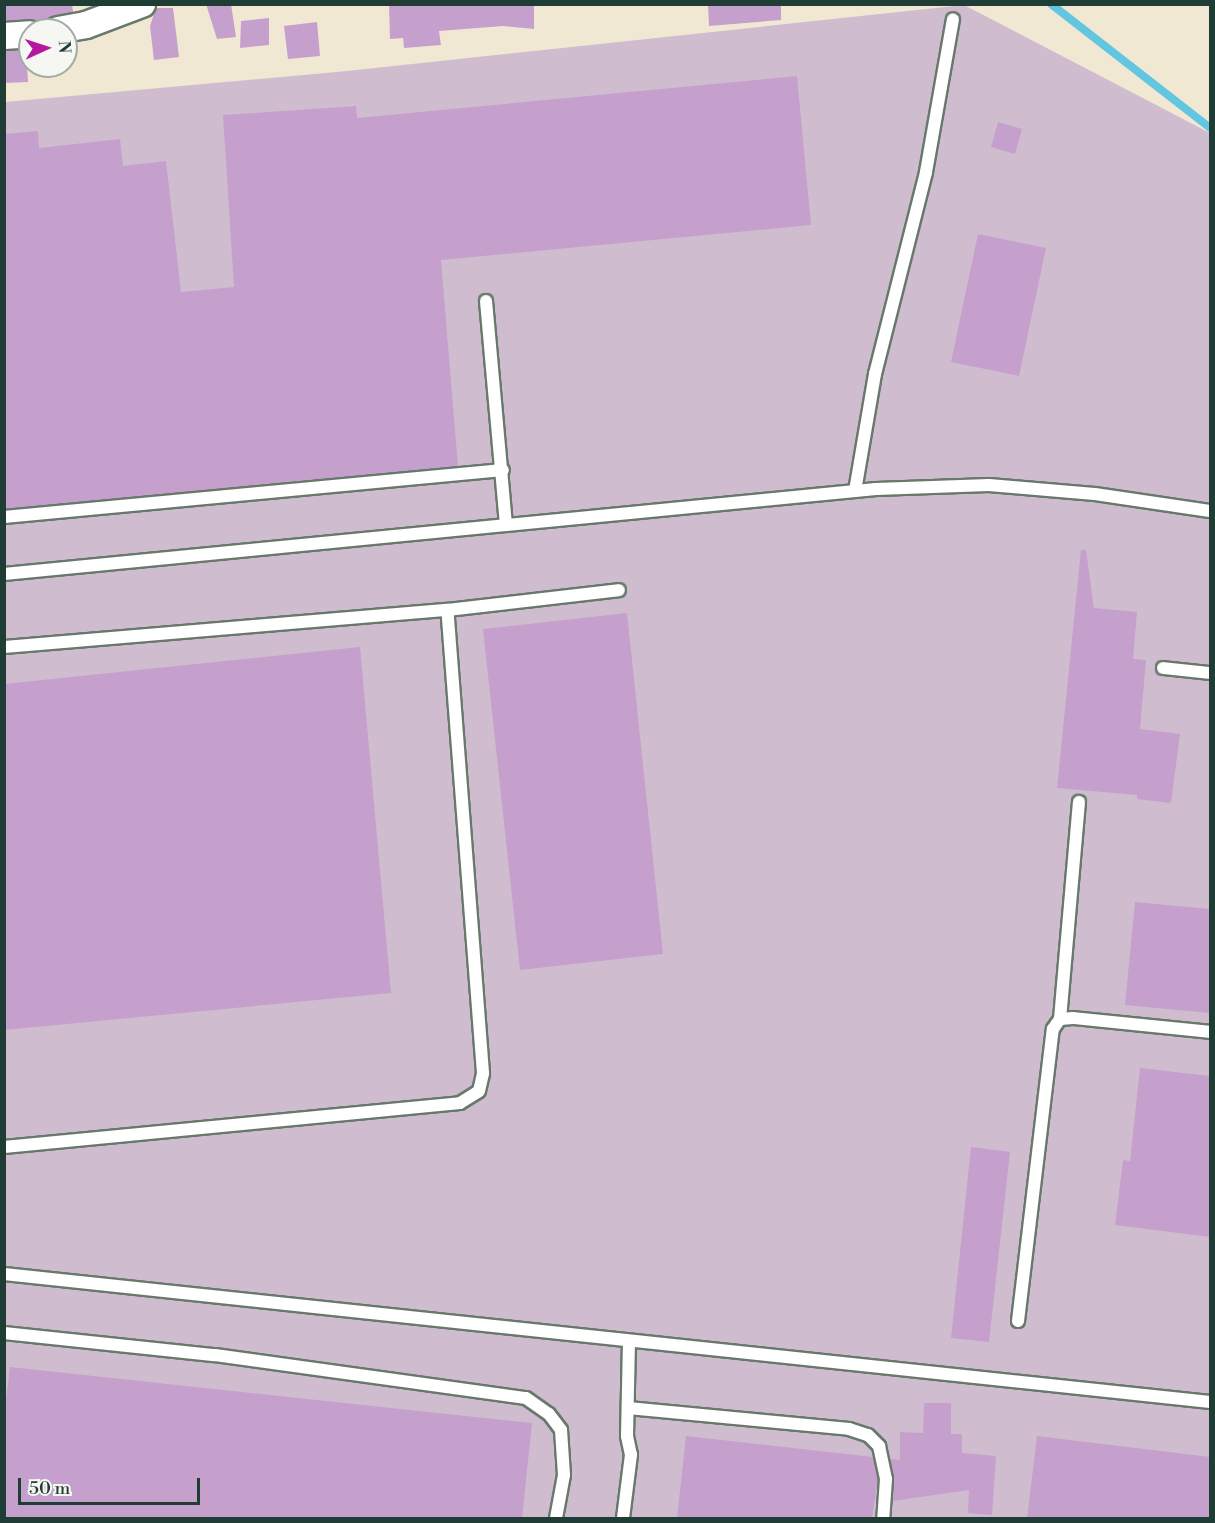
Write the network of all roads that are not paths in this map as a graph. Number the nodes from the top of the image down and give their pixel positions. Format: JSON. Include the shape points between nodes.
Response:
{"nodes":[{"id":1,"x":142,"y":4,"type":"edge"},
{"id":2,"x":953,"y":19,"type":"dead end"},
{"id":3,"x":78,"y":26,"type":"edge"},
{"id":4,"x":486,"y":301,"type":"dead end"},
{"id":5,"x":503,"y":470,"type":"junction"},
{"id":6,"x":855,"y":491,"type":"junction"},
{"id":7,"x":1210,"y":511,"type":"edge"},
{"id":8,"x":4,"y":517,"type":"edge"},
{"id":9,"x":506,"y":525,"type":"junction"},
{"id":10,"x":4,"y":574,"type":"edge"},
{"id":11,"x":619,"y":590,"type":"dead end"},
{"id":12,"x":447,"y":610,"type":"junction"},
{"id":13,"x":4,"y":646,"type":"edge"},
{"id":14,"x":1163,"y":668,"type":"dead end"},
{"id":15,"x":1210,"y":673,"type":"edge"},
{"id":16,"x":1079,"y":802,"type":"dead end"},
{"id":17,"x":1060,"y":1019,"type":"junction"},
{"id":18,"x":1210,"y":1032,"type":"edge"},
{"id":19,"x":4,"y":1148,"type":"edge"},
{"id":20,"x":4,"y":1274,"type":"edge"},
{"id":21,"x":1018,"y":1321,"type":"dead end"},
{"id":22,"x":4,"y":1333,"type":"edge"},
{"id":23,"x":629,"y":1342,"type":"junction"},
{"id":24,"x":1210,"y":1402,"type":"edge"},
{"id":25,"x":628,"y":1408,"type":"junction"},
{"id":26,"x":556,"y":1518,"type":"edge"},
{"id":27,"x":623,"y":1518,"type":"edge"},
{"id":28,"x":883,"y":1518,"type":"edge"}],
"edges":[{"from":1,"to":3,"type":"street"},
{"from":2,"to":6,"type":"lane","via":[[926,172],[874,374]]},
{"from":4,"to":5,"type":"lane"},
{"from":5,"to":8,"type":"lane"},
{"from":5,"to":9,"type":"lane"},
{"from":6,"to":7,"type":"lane","via":[[989,485],[1095,494]]},
{"from":6,"to":9,"type":"lane"},
{"from":9,"to":10,"type":"lane"},
{"from":11,"to":12,"type":"lane"},
{"from":12,"to":13,"type":"lane"},
{"from":12,"to":19,"type":"lane","via":[[483,1073],[479,1090],[460,1103]]},
{"from":14,"to":15,"type":"lane"},
{"from":16,"to":17,"type":"lane"},
{"from":17,"to":18,"type":"lane"},
{"from":17,"to":21,"type":"lane","via":[[1053,1029]]},
{"from":20,"to":23,"type":"lane"},
{"from":22,"to":26,"type":"lane","via":[[215,1355],[526,1398],[549,1414],[561,1430],[564,1475]]},
{"from":23,"to":24,"type":"lane"},
{"from":23,"to":25,"type":"lane"},
{"from":25,"to":27,"type":"lane","via":[[631,1455]]},
{"from":25,"to":28,"type":"lane","via":[[849,1429],[867,1435],[879,1446],[886,1479]]}]}
